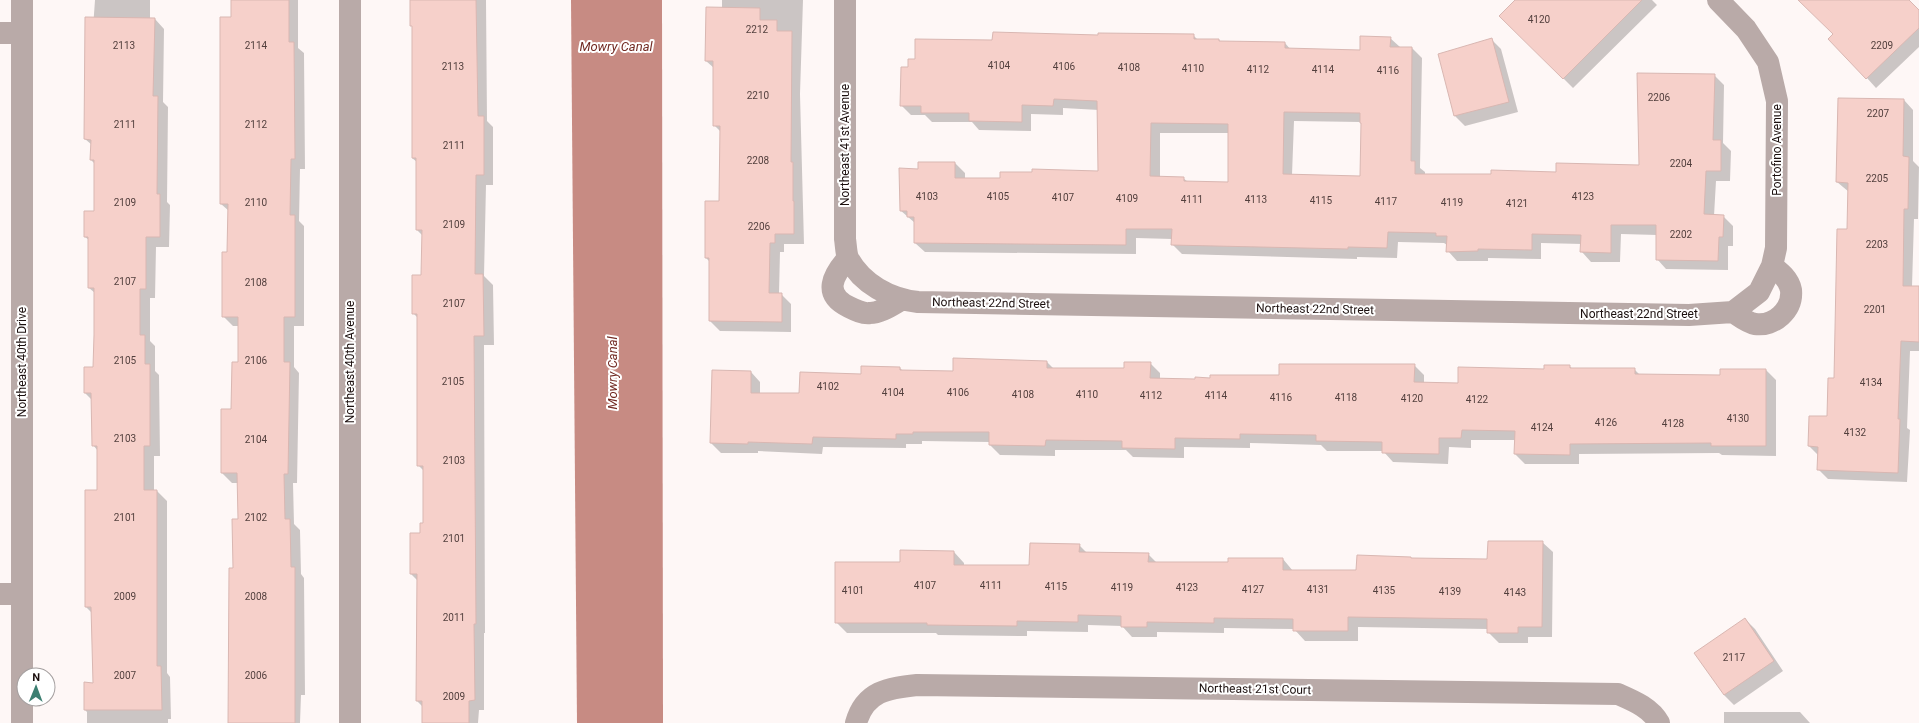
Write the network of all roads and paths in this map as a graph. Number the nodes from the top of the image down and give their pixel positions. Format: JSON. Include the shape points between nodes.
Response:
{"nodes":[{"id":1,"x":22,"y":0,"type":"edge"},
{"id":2,"x":350,"y":0,"type":"edge"},
{"id":3,"x":845,"y":0,"type":"edge"},
{"id":4,"x":1718,"y":0,"type":"edge"},
{"id":5,"x":0,"y":33,"type":"edge"},
{"id":6,"x":22,"y":33,"type":"junction"},
{"id":7,"x":848,"y":258,"type":"junction"},
{"id":8,"x":1772,"y":266,"type":"junction"},
{"id":9,"x":868,"y":283,"type":"joint"},
{"id":10,"x":901,"y":300,"type":"junction"},
{"id":11,"x":1733,"y":312,"type":"junction"},
{"id":12,"x":0,"y":594,"type":"edge"},
{"id":13,"x":22,"y":594,"type":"junction"},
{"id":14,"x":22,"y":723,"type":"edge"},
{"id":15,"x":350,"y":723,"type":"edge"},
{"id":16,"x":856,"y":723,"type":"edge"},
{"id":17,"x":1659,"y":723,"type":"edge"}],
"edges":[{"from":1,"to":6,"type":"street","name":"Northeast 40th Drive"},
{"from":2,"to":15,"type":"street","name":"Northeast 40th Avenue"},
{"from":3,"to":7,"type":"street","name":"Northeast 41st Avenue","via":[[844,239]]},
{"from":4,"to":8,"type":"street","name":"Portofino Avenue","via":[[1746,29],[1768,62],[1777,101],[1776,248]]},
{"from":5,"to":6,"type":"street"},
{"from":6,"to":13,"type":"street","name":"Northeast 40th Drive"},
{"from":7,"to":9,"type":"street","name":"Northeast 41st Avenue"},
{"from":7,"to":10,"type":"street","via":[[836,271],[832,282],[835,296],[845,305],[870,313],[883,310]]},
{"from":8,"to":11,"type":"street","name":"Portofino Avenue","via":[[1759,292]]},
{"from":8,"to":11,"type":"street","via":[[1785,276],[1791,289],[1790,301],[1779,318],[1768,324],[1754,324]]},
{"from":9,"to":10,"type":"street","name":"Northeast 22nd Street"},
{"from":10,"to":11,"type":"street","name":"Northeast 22nd Street","via":[[1673,315]]},
{"from":12,"to":13,"type":"street"},
{"from":13,"to":14,"type":"street","name":"Northeast 40th Drive"},
{"from":16,"to":17,"type":"street","name":"Northeast 21st Court","via":[[859,712],[873,695],[892,688],[917,685],[1618,694],[1638,703],[1655,716]]}]}
